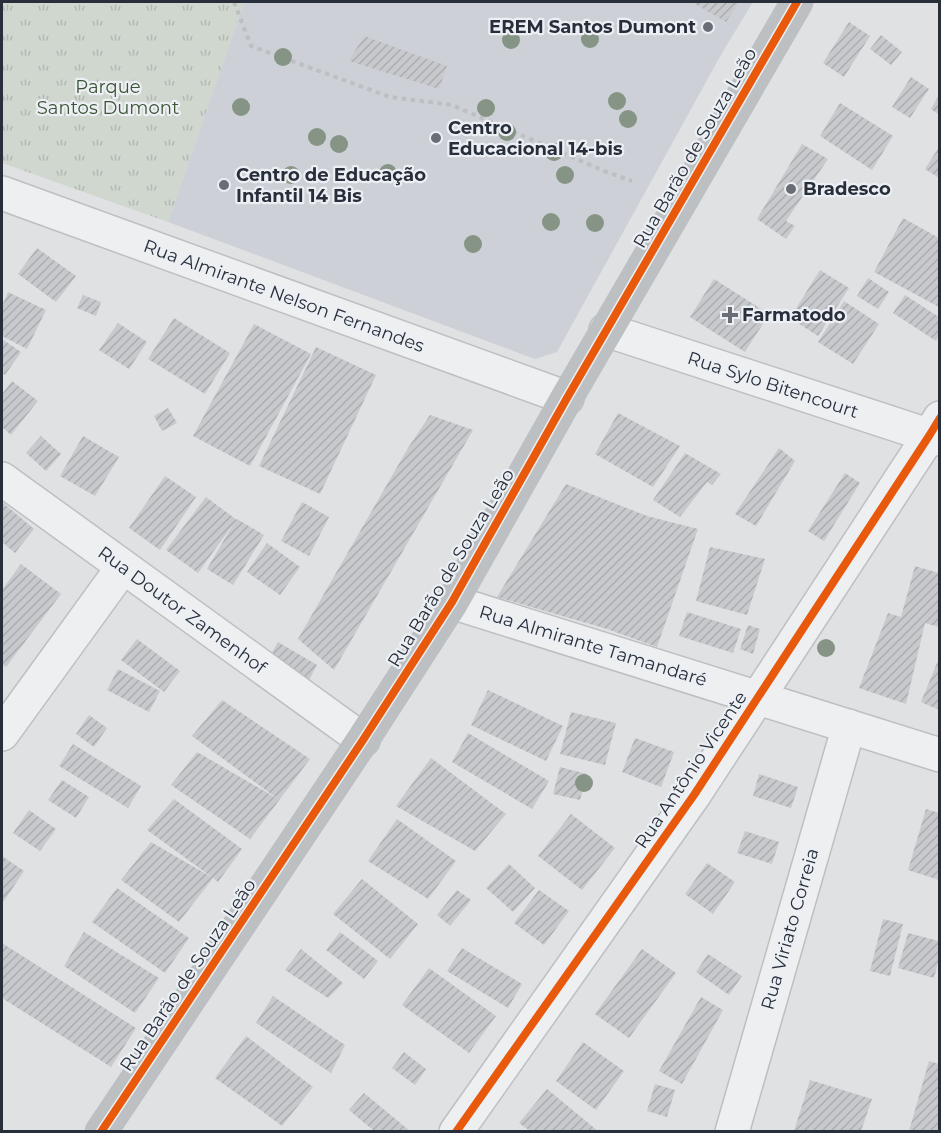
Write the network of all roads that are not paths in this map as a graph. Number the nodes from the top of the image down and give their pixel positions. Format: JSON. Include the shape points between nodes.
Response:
{"nodes":[{"id":1,"x":797,"y":2,"type":"edge"},
{"id":2,"x":2,"y":193,"type":"edge"},
{"id":3,"x":606,"y":330,"type":"junction"},
{"id":4,"x":567,"y":398,"type":"junction"},
{"id":5,"x":936,"y":431,"type":"edge"},
{"id":6,"x":2,"y":479,"type":"edge"},
{"id":7,"x":123,"y":567,"type":"junction"},
{"id":8,"x":452,"y":602,"type":"junction"},
{"id":9,"x":759,"y":697,"type":"junction"},
{"id":10,"x":849,"y":726,"type":"junction"},
{"id":11,"x":2,"y":734,"type":"edge"},
{"id":12,"x":363,"y":740,"type":"junction"},
{"id":13,"x":939,"y":755,"type":"edge"},
{"id":14,"x":101,"y":1131,"type":"edge"},
{"id":15,"x":456,"y":1131,"type":"edge"},
{"id":16,"x":732,"y":1131,"type":"edge"}],
"edges":[{"from":1,"to":3,"type":"main road","name":"Rua Barão de Souza Leão"},
{"from":2,"to":4,"type":"street","name":"Rua Almirante Nelson Fernandes"},
{"from":3,"to":4,"type":"main road","name":"Rua Barão de Souza Leão"},
{"from":3,"to":5,"type":"street","name":"Rua Sylo Bitencourt"},
{"from":4,"to":8,"type":"main road","name":"Rua Barão de Souza Leão"},
{"from":5,"to":9,"type":"street","name":"Rua Antônio Vicente"},
{"from":6,"to":7,"type":"street","name":"Rua Doutor Zamenhof"},
{"from":7,"to":11,"type":"street"},
{"from":7,"to":12,"type":"street","name":"Rua Doutor Zamenhof"},
{"from":8,"to":9,"type":"street","name":"Rua Almirante Tamandaré"},
{"from":8,"to":12,"type":"main road","name":"Rua Barão de Souza Leão"},
{"from":9,"to":10,"type":"street","name":"Rua Almirante Tamandaré"},
{"from":9,"to":15,"type":"street","name":"Rua Antônio Vicente"},
{"from":10,"to":13,"type":"street","name":"Rua Almirante Tamandaré"},
{"from":10,"to":16,"type":"street","name":"Rua Viriato Correia"},
{"from":12,"to":14,"type":"main road","name":"Rua Barão de Souza Leão"}]}
